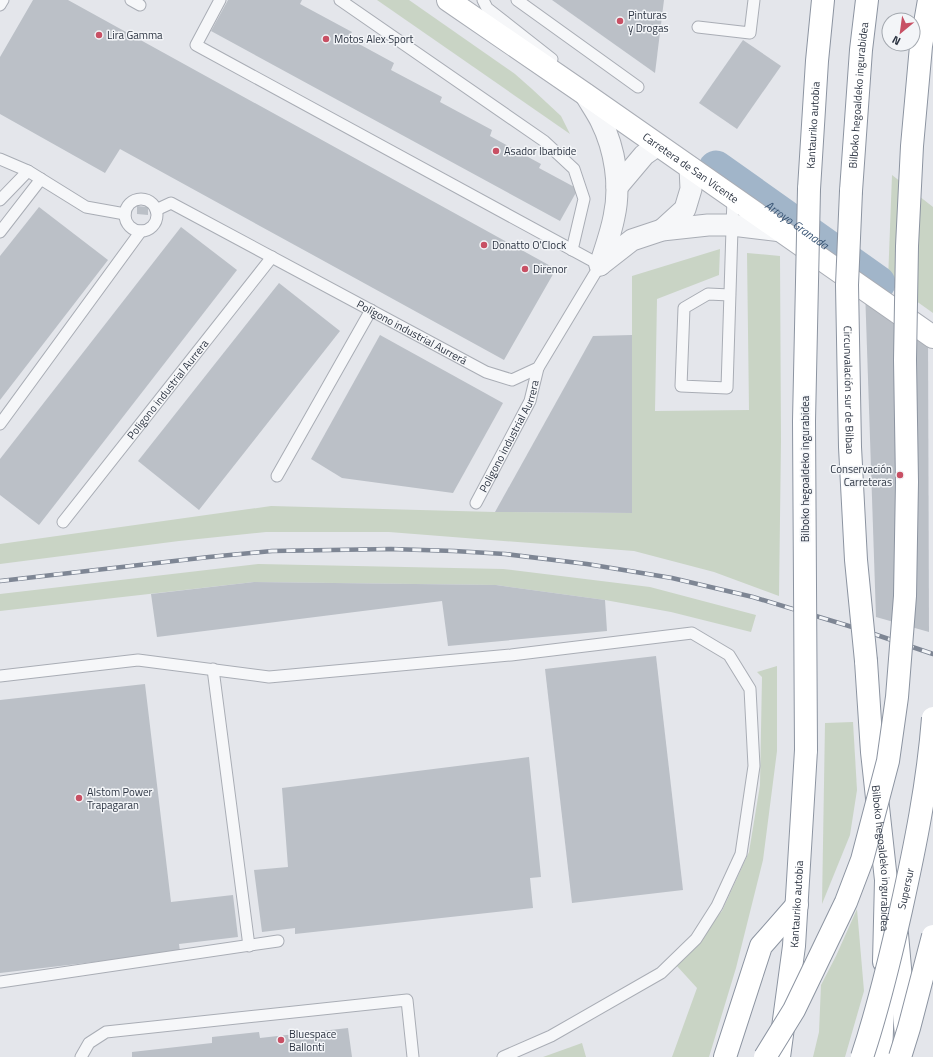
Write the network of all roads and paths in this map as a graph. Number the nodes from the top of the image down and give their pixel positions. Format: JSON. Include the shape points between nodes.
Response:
{"nodes":[{"id":1,"x":3,"y":0,"type":"edge"},
{"id":2,"x":220,"y":0,"type":"edge"},
{"id":3,"x":340,"y":0,"type":"edge"},
{"id":4,"x":448,"y":0,"type":"edge"},
{"id":5,"x":482,"y":0,"type":"edge"},
{"id":6,"x":517,"y":0,"type":"edge"},
{"id":7,"x":754,"y":0,"type":"edge"},
{"id":8,"x":823,"y":0,"type":"edge"},
{"id":9,"x":867,"y":0,"type":"edge"},
{"id":10,"x":929,"y":0,"type":"edge"},
{"id":11,"x":0,"y":5,"type":"edge"},
{"id":12,"x":698,"y":27,"type":"dead end"},
{"id":13,"x":638,"y":86,"type":"dead end"},
{"id":14,"x":585,"y":94,"type":"junction"},
{"id":15,"x":658,"y":145,"type":"junction"},
{"id":16,"x":0,"y":159,"type":"edge"},
{"id":17,"x":690,"y":167,"type":"junction"},
{"id":18,"x":28,"y":172,"type":"junction"},
{"id":19,"x":41,"y":179,"type":"junction"},
{"id":20,"x":617,"y":187,"type":"junction"},
{"id":21,"x":808,"y":189,"type":"joint"},
{"id":22,"x":852,"y":191,"type":"joint"},
{"id":23,"x":733,"y":196,"type":"junction"},
{"id":24,"x":0,"y":200,"type":"edge"},
{"id":25,"x":156,"y":210,"type":"junction"},
{"id":26,"x":125,"y":214,"type":"junction"},
{"id":27,"x":732,"y":225,"type":"junction"},
{"id":28,"x":662,"y":230,"type":"junction"},
{"id":29,"x":141,"y":231,"type":"junction"},
{"id":30,"x":782,"y":231,"type":"junction"},
{"id":31,"x":0,"y":232,"type":"edge"},
{"id":32,"x":572,"y":250,"type":"junction"},
{"id":33,"x":272,"y":257,"type":"junction"},
{"id":34,"x":600,"y":265,"type":"junction"},
{"id":35,"x":730,"y":295,"type":"junction"},
{"id":36,"x":370,"y":310,"type":"junction"},
{"id":37,"x":933,"y":337,"type":"edge"},
{"id":38,"x":538,"y":368,"type":"junction"},
{"id":39,"x":0,"y":424,"type":"edge"},
{"id":40,"x":277,"y":476,"type":"dead end"},
{"id":41,"x":476,"y":503,"type":"dead end"},
{"id":42,"x":63,"y":522,"type":"dead end"},
{"id":43,"x":866,"y":660,"type":"joint"},
{"id":44,"x":213,"y":670,"type":"junction"},
{"id":45,"x":0,"y":676,"type":"edge"},
{"id":46,"x":933,"y":718,"type":"edge"},
{"id":47,"x":806,"y":750,"type":"joint"},
{"id":48,"x":886,"y":880,"type":"junction"},
{"id":49,"x":797,"y":905,"type":"junction"},
{"id":50,"x":933,"y":936,"type":"edge"},
{"id":51,"x":278,"y":941,"type":"dead end"},
{"id":52,"x":249,"y":946,"type":"junction"},
{"id":53,"x":0,"y":982,"type":"edge"},
{"id":54,"x":81,"y":1057,"type":"edge"},
{"id":55,"x":413,"y":1057,"type":"edge"},
{"id":56,"x":503,"y":1057,"type":"edge"},
{"id":57,"x":724,"y":1057,"type":"edge"},
{"id":58,"x":765,"y":1057,"type":"edge"},
{"id":59,"x":779,"y":1057,"type":"edge"},
{"id":60,"x":862,"y":1057,"type":"edge"},
{"id":61,"x":881,"y":1057,"type":"edge"},
{"id":62,"x":900,"y":1057,"type":"edge"},
{"id":63,"x":908,"y":1057,"type":"edge"}],
"edges":[{"from":1,"to":11,"type":"lane"},
{"from":2,"to":32,"type":"lane","via":[[196,46]]},
{"from":3,"to":32,"type":"lane","via":[[544,141],[574,169],[584,199]]},
{"from":4,"to":14,"type":"main road","name":"Carretera de San Vicente"},
{"from":5,"to":14,"type":"lane","via":[[487,8],[570,74]]},
{"from":6,"to":13,"type":"lane"},
{"from":7,"to":12,"type":"lane","via":[[750,33]]},
{"from":8,"to":21,"type":"main road","name":"Kantauriko autobia"},
{"from":9,"to":22,"type":"main road","name":"Bilboko hegoaldeko ingurabidea","via":[[861,50]]},
{"from":10,"to":58,"type":"main road","bridge":true,"via":[[921,46],[912,146],[907,246],[905,596],[897,697],[888,761],[862,860],[846,902],[794,1010]]},
{"from":14,"to":15,"type":"main road","name":"Carretera de San Vicente"},
{"from":14,"to":20,"type":"street","via":[[601,120],[608,138]]},
{"from":15,"to":17,"type":"main road","name":"Carretera de San Vicente"},
{"from":15,"to":20,"type":"street","via":[[644,155]]},
{"from":16,"to":18,"type":"lane"},
{"from":17,"to":23,"type":"main road","name":"Carretera de San Vicente"},
{"from":17,"to":28,"type":"street","via":[[691,189],[685,209]]},
{"from":18,"to":19,"type":"lane"},
{"from":18,"to":24,"type":"lane"},
{"from":19,"to":26,"type":"lane","via":[[86,207]]},
{"from":19,"to":31,"type":"lane"},
{"from":20,"to":34,"type":"street","via":[[615,217]]},
{"from":21,"to":47,"type":"main road","name":"Bilboko hegoaldeko ingurabidea","bridge":true,"via":[[804,421]]},
{"from":22,"to":43,"type":"main road","name":"Circunvalación sur de Bilbao","bridge":true,"via":[[847,285],[850,448],[856,560]]},
{"from":23,"to":27,"type":"lane"},
{"from":23,"to":30,"type":"main road","name":"Carretera de San Vicente"},
{"from":25,"to":26,"type":"lane","via":[[149,202],[139,200],[129,204]]},
{"from":25,"to":29,"type":"lane","via":[[156,220],[146,230]]},
{"from":25,"to":33,"type":"lane","name":"Polígono industrial Aurrerá","via":[[172,203]]},
{"from":26,"to":29,"type":"lane","via":[[125,220],[131,228]]},
{"from":27,"to":28,"type":"street"},
{"from":27,"to":30,"type":"street"},
{"from":27,"to":35,"type":"lane"},
{"from":28,"to":34,"type":"street","via":[[632,240]]},
{"from":29,"to":39,"type":"lane"},
{"from":30,"to":37,"type":"main road","name":"Carretera de San Vicente"},
{"from":32,"to":34,"type":"lane"},
{"from":33,"to":36,"type":"lane","name":"Polígono industrial Aurrerá"},
{"from":33,"to":42,"type":"lane","name":"Poligono industrial Aurrera"},
{"from":34,"to":38,"type":"lane"},
{"from":35,"to":35,"type":"lane","via":[[708,294],[684,308],[681,386],[728,388]]},
{"from":36,"to":38,"type":"lane","name":"Polígono industrial Aurrerá","via":[[486,372],[512,380]]},
{"from":36,"to":40,"type":"lane"},
{"from":38,"to":41,"type":"lane","name":"Poligono industrial Aurrera","via":[[530,401]]},
{"from":43,"to":48,"type":"main road","name":"Bilboko hegoaldeko ingurabidea","via":[[872,752]]},
{"from":44,"to":45,"type":"lane","via":[[138,660]]},
{"from":44,"to":52,"type":"lane"},
{"from":44,"to":56,"type":"lane","via":[[269,677],[511,655],[692,633],[729,655],[750,689],[754,766],[741,854],[718,906],[696,939],[661,973],[551,1036]]},
{"from":46,"to":60,"type":"main road","name":"Supersur","bridge":true,"via":[[924,796],[911,866],[890,961]]},
{"from":47,"to":49,"type":"main road","name":"Kantauriko autobia"},
{"from":48,"to":61,"type":"main road","name":"Bilboko hegoaldeko ingurabidea"},
{"from":48,"to":63,"type":"main road","via":[[898,941]]},
{"from":49,"to":57,"type":"main road","via":[[761,946]]},
{"from":49,"to":59,"type":"main road","name":"Kantauriko autobia"},
{"from":50,"to":62,"type":"main road","bridge":true},
{"from":51,"to":52,"type":"lane"},
{"from":52,"to":53,"type":"lane"},
{"from":54,"to":55,"type":"lane","via":[[89,1043],[106,1032],[407,1000]]}]}
